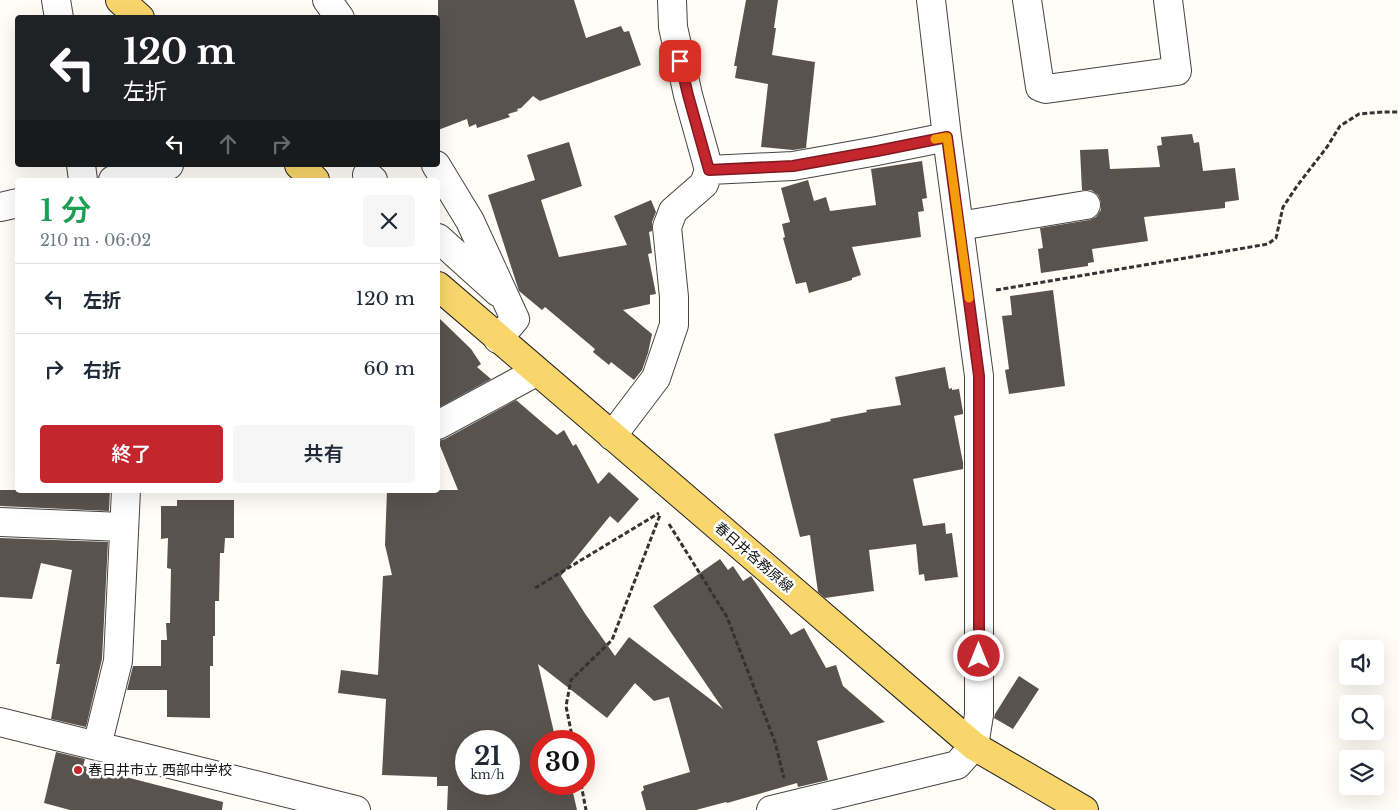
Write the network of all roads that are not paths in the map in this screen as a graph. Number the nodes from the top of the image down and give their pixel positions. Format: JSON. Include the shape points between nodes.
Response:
{"nodes":[{"id":1,"x":56,"y":0,"type":"edge"},
{"id":2,"x":120,"y":0,"type":"edge"},
{"id":3,"x":327,"y":0,"type":"edge"},
{"id":4,"x":672,"y":0,"type":"edge"},
{"id":5,"x":931,"y":0,"type":"edge"},
{"id":6,"x":1027,"y":0,"type":"edge"},
{"id":7,"x":1168,"y":0,"type":"edge"},
{"id":8,"x":58,"y":15,"type":"edge"},
{"id":9,"x":137,"y":15,"type":"edge"},
{"id":10,"x":338,"y":15,"type":"edge"},
{"id":11,"x":947,"y":137,"type":"junction"},
{"id":12,"x":162,"y":167,"type":"edge"},
{"id":13,"x":301,"y":167,"type":"edge"},
{"id":14,"x":437,"y":167,"type":"edge"},
{"id":15,"x":709,"y":170,"type":"junction"},
{"id":16,"x":120,"y":178,"type":"edge"},
{"id":17,"x":313,"y":178,"type":"edge"},
{"id":18,"x":15,"y":204,"type":"edge"},
{"id":19,"x":1086,"y":205,"type":"dead end"},
{"id":20,"x":0,"y":207,"type":"edge"},
{"id":21,"x":959,"y":226,"type":"junction"},
{"id":22,"x":440,"y":240,"type":"edge"},
{"id":23,"x":440,"y":288,"type":"edge"},
{"id":24,"x":505,"y":299,"type":"junction"},
{"id":25,"x":498,"y":339,"type":"junction"},
{"id":26,"x":536,"y":372,"type":"junction"},
{"id":27,"x":440,"y":424,"type":"edge"},
{"id":28,"x":612,"y":436,"type":"junction"},
{"id":29,"x":126,"y":493,"type":"edge"},
{"id":30,"x":0,"y":522,"type":"edge"},
{"id":31,"x":123,"y":527,"type":"junction"},
{"id":32,"x":0,"y":722,"type":"edge"},
{"id":33,"x":97,"y":746,"type":"junction"},
{"id":34,"x":974,"y":746,"type":"junction"},
{"id":35,"x":781,"y":808,"type":"edge"},
{"id":36,"x":356,"y":810,"type":"edge"},
{"id":37,"x":1084,"y":810,"type":"edge"}],
"edges":[{"from":1,"to":8,"type":"street"},
{"from":2,"to":9,"type":"main road"},
{"from":3,"to":10,"type":"street"},
{"from":4,"to":15,"type":"street","via":[[673,27]]},
{"from":5,"to":11,"type":"street"},
{"from":6,"to":7,"type":"street","via":[[1040,86],[1046,89],[1177,70]]},
{"from":11,"to":15,"type":"street","via":[[793,166]]},
{"from":11,"to":21,"type":"street"},
{"from":12,"to":16,"type":"street"},
{"from":13,"to":17,"type":"main road"},
{"from":14,"to":24,"type":"street","via":[[470,221]]},
{"from":15,"to":28,"type":"street","via":[[704,184],[673,211],[667,227],[674,325],[656,378]]},
{"from":18,"to":20,"type":"street"},
{"from":19,"to":21,"type":"street"},
{"from":21,"to":34,"type":"street","via":[[979,376],[979,715]]},
{"from":22,"to":24,"type":"street"},
{"from":23,"to":25,"type":"main road","name":"春日井各務原線"},
{"from":24,"to":25,"type":"street","via":[[515,318]]},
{"from":25,"to":26,"type":"main road","name":"春日井各務原線"},
{"from":26,"to":27,"type":"street"},
{"from":26,"to":28,"type":"main road","name":"春日井各務原線"},
{"from":28,"to":34,"type":"main road","name":"春日井各務原線"},
{"from":29,"to":31,"type":"street"},
{"from":30,"to":31,"type":"street"},
{"from":31,"to":33,"type":"street","via":[[118,662]]},
{"from":32,"to":33,"type":"street"},
{"from":33,"to":36,"type":"street"},
{"from":34,"to":35,"type":"street","via":[[957,765]]},
{"from":34,"to":37,"type":"main road","name":"春日井各務原線"}]}
